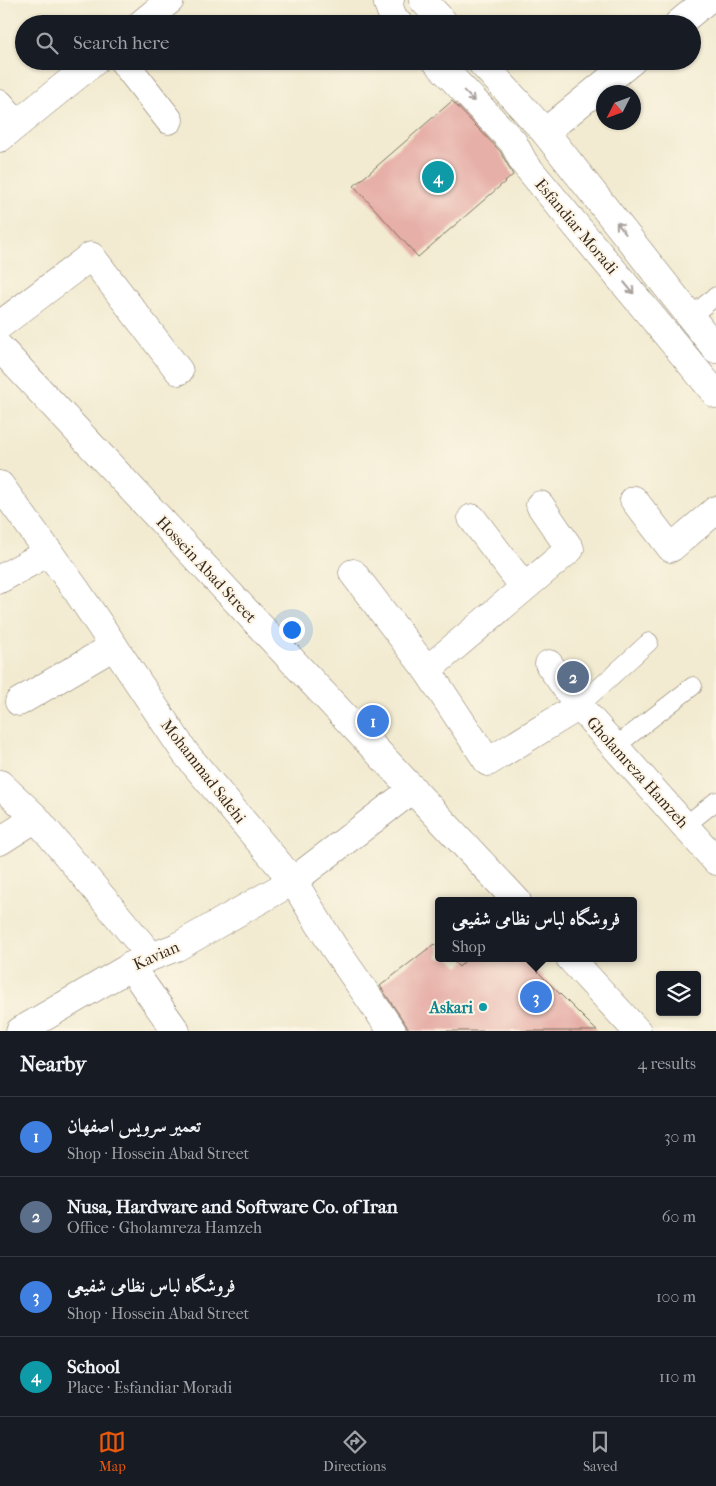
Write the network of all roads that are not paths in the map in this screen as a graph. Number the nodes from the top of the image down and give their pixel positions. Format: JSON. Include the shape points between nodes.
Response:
{"nodes":[{"id":1,"x":170,"y":0,"type":"edge"},
{"id":2,"x":390,"y":0,"type":"edge"},
{"id":3,"x":423,"y":0,"type":"edge"},
{"id":4,"x":707,"y":0,"type":"edge"},
{"id":5,"x":716,"y":10,"type":"edge"},
{"id":6,"x":152,"y":15,"type":"edge"},
{"id":7,"x":392,"y":15,"type":"edge"},
{"id":8,"x":437,"y":15,"type":"edge"},
{"id":9,"x":689,"y":15,"type":"edge"},
{"id":10,"x":82,"y":70,"type":"edge"},
{"id":11,"x":130,"y":70,"type":"edge"},
{"id":12,"x":445,"y":70,"type":"edge"},
{"id":13,"x":488,"y":70,"type":"edge"},
{"id":14,"x":621,"y":70,"type":"edge"},
{"id":15,"x":169,"y":120,"type":"dead end"},
{"id":16,"x":6,"y":122,"type":"edge"},
{"id":17,"x":545,"y":132,"type":"junction"},
{"id":18,"x":716,"y":296,"type":"edge"},
{"id":19,"x":691,"y":316,"type":"junction"},
{"id":20,"x":0,"y":325,"type":"edge"},
{"id":21,"x":0,"y":348,"type":"edge"},
{"id":22,"x":716,"y":349,"type":"edge"},
{"id":23,"x":178,"y":371,"type":"dead end"},
{"id":24,"x":716,"y":394,"type":"edge"},
{"id":25,"x":0,"y":485,"type":"edge"},
{"id":26,"x":634,"y":500,"type":"dead end"},
{"id":27,"x":540,"y":505,"type":"dead end"},
{"id":28,"x":716,"y":510,"type":"edge"},
{"id":29,"x":472,"y":518,"type":"dead end"},
{"id":30,"x":49,"y":552,"type":"junction"},
{"id":31,"x":353,"y":573,"type":"dead end"},
{"id":32,"x":0,"y":579,"type":"edge"},
{"id":33,"x":524,"y":587,"type":"junction"},
{"id":34,"x":649,"y":642,"type":"dead end"},
{"id":35,"x":114,"y":646,"type":"junction"},
{"id":36,"x":549,"y":664,"type":"dead end"},
{"id":37,"x":427,"y":670,"type":"junction"},
{"id":38,"x":693,"y":686,"type":"dead end"},
{"id":39,"x":19,"y":702,"type":"dead end"},
{"id":40,"x":579,"y":706,"type":"junction"},
{"id":41,"x":616,"y":746,"type":"junction"},
{"id":42,"x":0,"y":784,"type":"edge"},
{"id":43,"x":413,"y":789,"type":"junction"},
{"id":44,"x":716,"y":801,"type":"edge"},
{"id":45,"x":36,"y":818,"type":"junction"},
{"id":46,"x":686,"y":825,"type":"junction"},
{"id":47,"x":0,"y":841,"type":"edge"},
{"id":48,"x":716,"y":861,"type":"edge"},
{"id":49,"x":293,"y":882,"type":"junction"},
{"id":50,"x":512,"y":897,"type":"edge"},
{"id":51,"x":141,"y":961,"type":"junction"},
{"id":52,"x":574,"y":962,"type":"edge"},
{"id":53,"x":20,"y":1031,"type":"edge"},
{"id":54,"x":176,"y":1031,"type":"edge"},
{"id":55,"x":392,"y":1031,"type":"edge"},
{"id":56,"x":637,"y":1031,"type":"edge"}],
"edges":[{"from":1,"to":6,"type":"street"},
{"from":2,"to":7,"type":"street","via":[[388,4]]},
{"from":3,"to":8,"type":"street"},
{"from":4,"to":5,"type":"street"},
{"from":4,"to":9,"type":"street"},
{"from":10,"to":16,"type":"street"},
{"from":11,"to":15,"type":"street"},
{"from":12,"to":24,"type":"street","name":"Esfandiar Moradi","one_way":true,"via":[[513,142],[524,163]]},
{"from":13,"to":17,"type":"street","name":"Esfandiar Moradi"},
{"from":14,"to":17,"type":"street"},
{"from":19,"to":17,"type":"street","name":"Esfandiar Moradi","one_way":true},
{"from":18,"to":19,"type":"lane"},
{"from":19,"to":22,"type":"street","name":"Esfandiar Moradi"},
{"from":20,"to":23,"type":"street","via":[[91,256]]},
{"from":21,"to":43,"type":"street","name":"Hossein Abad Street"},
{"from":25,"to":30,"type":"street","name":"Mohammad Salehi"},
{"from":26,"to":28,"type":"street","via":[[672,548]]},
{"from":27,"to":33,"type":"street","via":[[570,549]]},
{"from":29,"to":33,"type":"street"},
{"from":30,"to":32,"type":"street"},
{"from":30,"to":35,"type":"street","name":"Mohammad Salehi"},
{"from":31,"to":37,"type":"street"},
{"from":33,"to":37,"type":"street"},
{"from":34,"to":40,"type":"lane"},
{"from":35,"to":39,"type":"street"},
{"from":35,"to":49,"type":"street","name":"Mohammad Salehi","via":[[186,754]]},
{"from":36,"to":40,"type":"street","name":"Gholamreza Hamzeh"},
{"from":37,"to":40,"type":"street","via":[[488,762]]},
{"from":38,"to":41,"type":"lane"},
{"from":40,"to":41,"type":"street","name":"Gholamreza Hamzeh"},
{"from":41,"to":46,"type":"street","name":"Gholamreza Hamzeh"},
{"from":42,"to":45,"type":"street"},
{"from":43,"to":49,"type":"street","name":"Kavian"},
{"from":43,"to":50,"type":"street","name":"Hossein Abad Street"},
{"from":44,"to":46,"type":"lane"},
{"from":45,"to":47,"type":"street"},
{"from":45,"to":51,"type":"street"},
{"from":46,"to":48,"type":"street","name":"Gholamreza Hamzeh"},
{"from":49,"to":51,"type":"street","name":"Kavian","via":[[177,947]]},
{"from":49,"to":55,"type":"street","name":"Mohammad Salehi"},
{"from":51,"to":53,"type":"street","name":"Kavian"},
{"from":51,"to":54,"type":"street"},
{"from":52,"to":56,"type":"street"}]}
